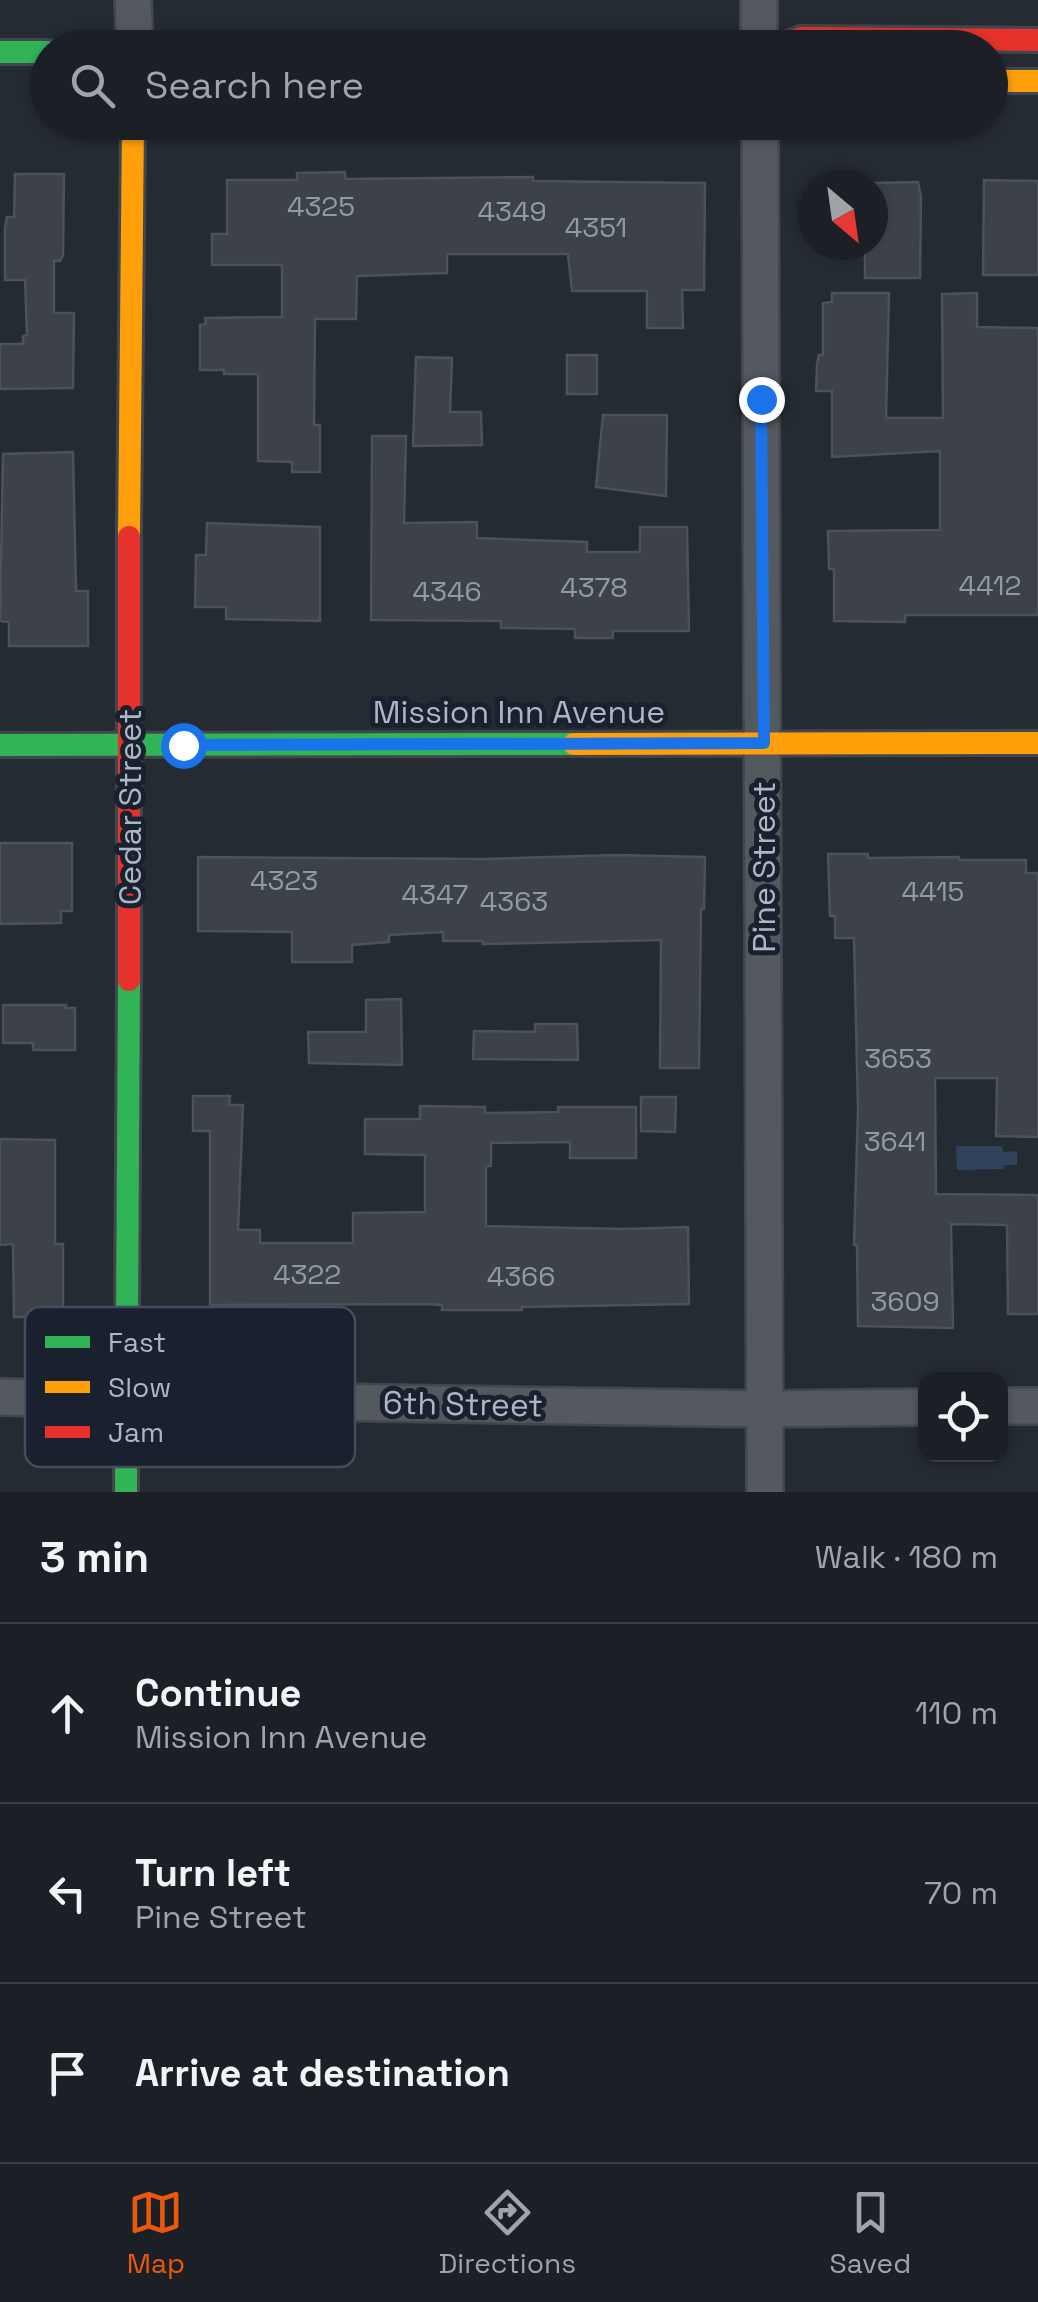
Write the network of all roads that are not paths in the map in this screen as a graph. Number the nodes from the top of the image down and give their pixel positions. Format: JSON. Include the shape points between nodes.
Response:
{"nodes":[{"id":1,"x":133,"y":0,"type":"edge"},
{"id":2,"x":759,"y":0,"type":"edge"},
{"id":3,"x":134,"y":30,"type":"edge"},
{"id":4,"x":759,"y":30,"type":"edge"},
{"id":5,"x":1008,"y":40,"type":"edge"},
{"id":6,"x":1038,"y":40,"type":"edge"},
{"id":7,"x":0,"y":52,"type":"edge"},
{"id":8,"x":30,"y":52,"type":"edge"},
{"id":9,"x":1008,"y":81,"type":"edge"},
{"id":10,"x":1038,"y":81,"type":"edge"},
{"id":11,"x":133,"y":140,"type":"edge"},
{"id":12,"x":760,"y":140,"type":"edge"},
{"id":13,"x":764,"y":743,"type":"junction"},
{"id":14,"x":1038,"y":743,"type":"edge"},
{"id":15,"x":0,"y":745,"type":"edge"},
{"id":16,"x":131,"y":746,"type":"junction"},
{"id":17,"x":128,"y":1307,"type":"edge"},
{"id":18,"x":0,"y":1397,"type":"edge"},
{"id":19,"x":25,"y":1397,"type":"edge"},
{"id":20,"x":355,"y":1402,"type":"edge"},
{"id":21,"x":1008,"y":1406,"type":"edge"},
{"id":22,"x":1038,"y":1406,"type":"edge"},
{"id":23,"x":918,"y":1407,"type":"edge"},
{"id":24,"x":766,"y":1409,"type":"junction"},
{"id":25,"x":126,"y":1467,"type":"edge"},
{"id":26,"x":126,"y":1492,"type":"edge"},
{"id":27,"x":764,"y":1492,"type":"edge"}],
"edges":[{"from":1,"to":3,"type":"street"},
{"from":2,"to":4,"type":"street"},
{"from":5,"to":6,"type":"main road"},
{"from":7,"to":8,"type":"main road"},
{"from":9,"to":10,"type":"main road"},
{"from":11,"to":16,"type":"main road","name":"Cedar Street"},
{"from":12,"to":13,"type":"street","name":"Pine Street"},
{"from":13,"to":14,"type":"main road","name":"Mission Inn Avenue"},
{"from":13,"to":16,"type":"main road","name":"Mission Inn Avenue"},
{"from":13,"to":24,"type":"street","name":"Pine Street"},
{"from":15,"to":16,"type":"main road","name":"Mission Inn Avenue"},
{"from":16,"to":17,"type":"main road","name":"Cedar Street"},
{"from":18,"to":19,"type":"street","name":"6th Street"},
{"from":20,"to":24,"type":"street","name":"6th Street"},
{"from":21,"to":22,"type":"street"},
{"from":23,"to":24,"type":"street","name":"6th Street"},
{"from":24,"to":27,"type":"street","name":"Pine Street"},
{"from":25,"to":26,"type":"main road","name":"Cedar Street"}]}
